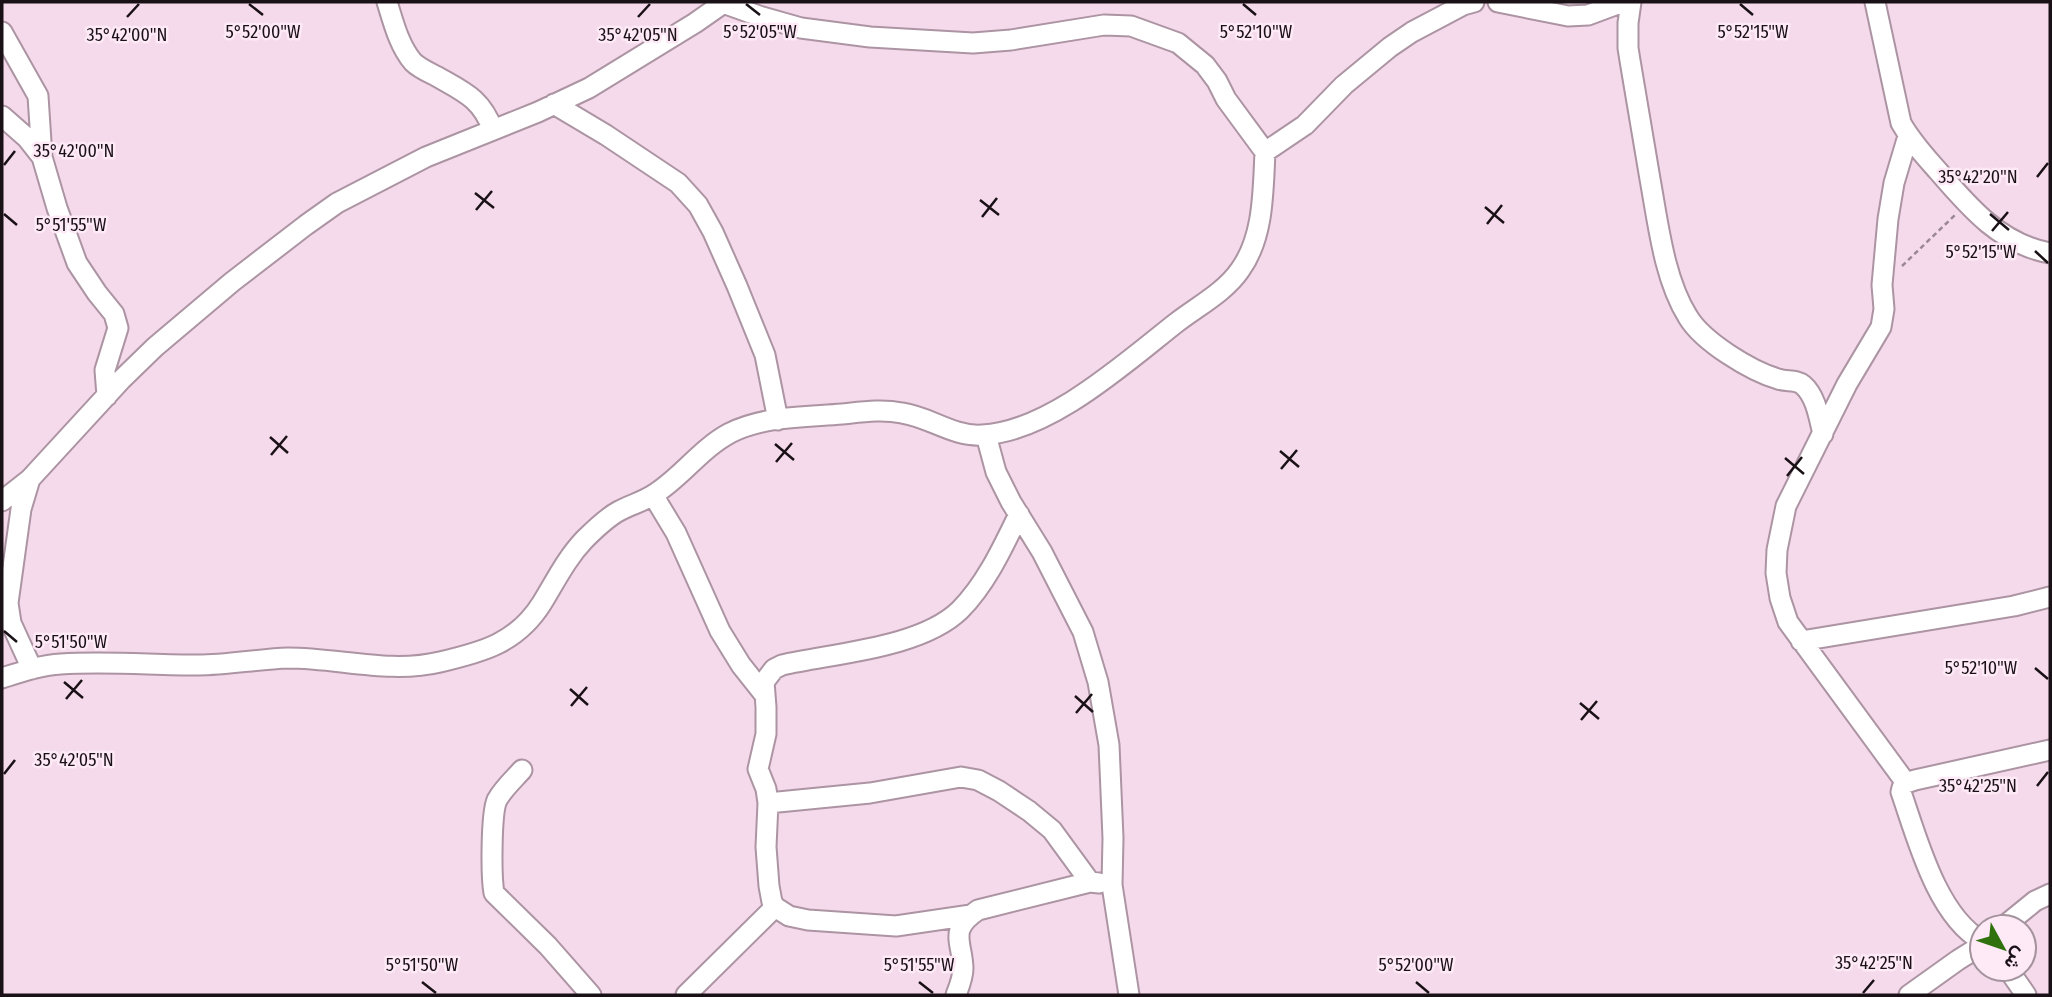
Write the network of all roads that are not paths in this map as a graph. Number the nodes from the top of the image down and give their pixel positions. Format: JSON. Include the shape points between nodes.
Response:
{"nodes":[{"id":1,"x":387,"y":2,"type":"edge"},
{"id":2,"x":1475,"y":2,"type":"edge"},
{"id":3,"x":1498,"y":2,"type":"edge"},
{"id":4,"x":1623,"y":2,"type":"edge"},
{"id":5,"x":1631,"y":2,"type":"edge"},
{"id":6,"x":1875,"y":2,"type":"edge"},
{"id":7,"x":724,"y":3,"type":"edge"},
{"id":8,"x":2,"y":32,"type":"edge"},
{"id":9,"x":554,"y":104,"type":"junction"},
{"id":10,"x":2,"y":116,"type":"edge"},
{"id":11,"x":493,"y":130,"type":"junction"},
{"id":12,"x":1908,"y":136,"type":"junction"},
{"id":13,"x":1265,"y":152,"type":"junction"},
{"id":14,"x":42,"y":157,"type":"junction"},
{"id":15,"x":2050,"y":253,"type":"edge"},
{"id":16,"x":107,"y":396,"type":"junction"},
{"id":17,"x":778,"y":420,"type":"junction"},
{"id":18,"x":1823,"y":434,"type":"junction"},
{"id":19,"x":986,"y":435,"type":"junction"},
{"id":20,"x":30,"y":479,"type":"junction"},
{"id":21,"x":653,"y":495,"type":"junction"},
{"id":22,"x":2,"y":500,"type":"edge"},
{"id":23,"x":1019,"y":514,"type":"junction"},
{"id":24,"x":2050,"y":597,"type":"edge"},
{"id":25,"x":1801,"y":642,"type":"junction"},
{"id":26,"x":32,"y":668,"type":"junction"},
{"id":27,"x":2,"y":678,"type":"edge"},
{"id":28,"x":764,"y":694,"type":"junction"},
{"id":29,"x":2050,"y":750,"type":"edge"},
{"id":30,"x":522,"y":770,"type":"dead end"},
{"id":31,"x":1906,"y":783,"type":"junction"},
{"id":32,"x":768,"y":803,"type":"junction"},
{"id":33,"x":1090,"y":882,"type":"junction"},
{"id":34,"x":1112,"y":886,"type":"junction"},
{"id":35,"x":2050,"y":894,"type":"edge"},
{"id":36,"x":775,"y":907,"type":"junction"},
{"id":37,"x":2020,"y":913,"type":"edge"},
{"id":38,"x":971,"y":915,"type":"junction"},
{"id":39,"x":1968,"y":929,"type":"edge"},
{"id":40,"x":1968,"y":953,"type":"edge"},
{"id":41,"x":591,"y":995,"type":"edge"},
{"id":42,"x":686,"y":995,"type":"edge"},
{"id":43,"x":956,"y":995,"type":"edge"},
{"id":44,"x":1129,"y":995,"type":"edge"},
{"id":45,"x":1909,"y":995,"type":"edge"}],
"edges":[{"from":1,"to":11,"type":"street","via":[[413,61],[480,104]]},
{"from":2,"to":13,"type":"street","via":[[1390,47],[1305,125]]},
{"from":3,"to":4,"type":"street","via":[[1568,16],[1588,15]]},
{"from":5,"to":18,"type":"street","via":[[1628,48],[1671,280],[1688,317],[1703,335],[1754,370],[1805,386]]},
{"from":6,"to":12,"type":"street","via":[[1901,123]]},
{"from":7,"to":9,"type":"street","via":[[589,88]]},
{"from":7,"to":13,"type":"street","via":[[801,28],[963,43],[1104,25],[1131,26],[1178,43],[1205,65]]},
{"from":8,"to":14,"type":"street","via":[[38,96]]},
{"from":9,"to":11,"type":"street"},
{"from":9,"to":17,"type":"street","via":[[678,183],[698,205],[765,355]]},
{"from":10,"to":14,"type":"street"},
{"from":11,"to":16,"type":"street","via":[[426,157],[316,218],[188,318]]},
{"from":12,"to":15,"type":"street","via":[[1966,205],[1999,233]]},
{"from":12,"to":18,"type":"street","via":[[1888,219],[1881,327]]},
{"from":13,"to":19,"type":"street","via":[[1260,223],[1240,270],[1222,290],[1063,407],[1035,421]]},
{"from":14,"to":16,"type":"street","via":[[77,263],[117,321],[105,370]]},
{"from":16,"to":20,"type":"street"},
{"from":17,"to":19,"type":"street","via":[[875,411],[903,413],[953,431]]},
{"from":17,"to":21,"type":"street","via":[[731,433]]},
{"from":18,"to":25,"type":"street","via":[[1786,506],[1777,550],[1780,598]]},
{"from":19,"to":23,"type":"street","via":[[996,472]]},
{"from":20,"to":22,"type":"street"},
{"from":20,"to":26,"type":"street","via":[[21,509],[8,603],[11,623]]},
{"from":21,"to":26,"type":"street","via":[[601,524],[564,565],[531,618],[499,645],[481,651],[417,666],[289,658],[202,665],[59,664]]},
{"from":21,"to":28,"type":"street","via":[[676,533],[720,631]]},
{"from":23,"to":28,"type":"street","via":[[975,592],[944,622],[879,646],[774,668],[764,682]]},
{"from":23,"to":34,"type":"street","via":[[1083,632],[1098,682],[1109,745]]},
{"from":24,"to":25,"type":"street"},
{"from":25,"to":31,"type":"street"},
{"from":26,"to":27,"type":"street"},
{"from":28,"to":32,"type":"street","via":[[765,734],[758,769]]},
{"from":29,"to":31,"type":"street"},
{"from":30,"to":41,"type":"street","via":[[495,803],[494,893]]},
{"from":31,"to":39,"type":"street","via":[[1901,792],[1929,873],[1948,907]]},
{"from":32,"to":33,"type":"street","via":[[870,793],[961,777],[978,780],[1052,830]]},
{"from":32,"to":36,"type":"street","via":[[766,848]]},
{"from":33,"to":34,"type":"street"},
{"from":33,"to":38,"type":"street"},
{"from":34,"to":44,"type":"street"},
{"from":35,"to":37,"type":"street"},
{"from":36,"to":38,"type":"street","via":[[808,920],[896,926]]},
{"from":36,"to":42,"type":"street"},
{"from":38,"to":43,"type":"street","via":[[959,931],[963,968]]},
{"from":40,"to":45,"type":"street"}]}
